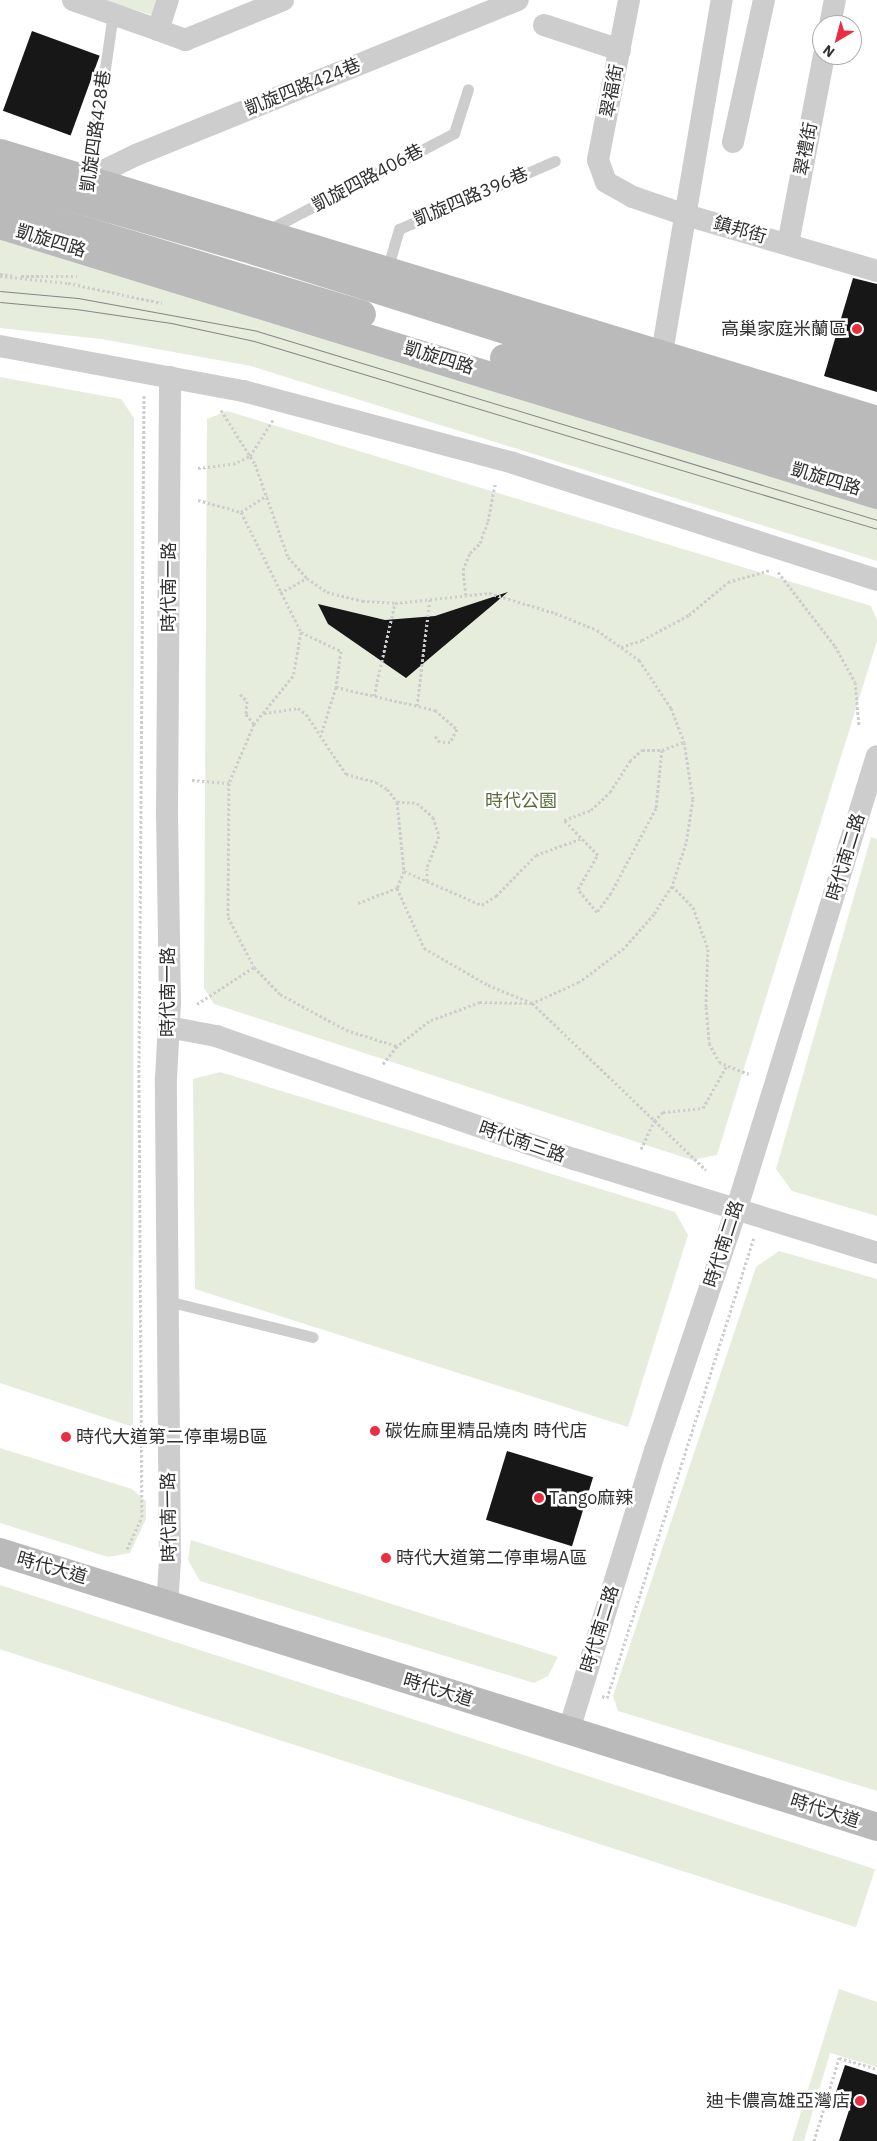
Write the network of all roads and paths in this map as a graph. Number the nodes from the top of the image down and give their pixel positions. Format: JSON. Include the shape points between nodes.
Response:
{"nodes":[{"id":1,"x":73,"y":0,"type":"edge"},
{"id":2,"x":168,"y":0,"type":"edge"},
{"id":3,"x":283,"y":0,"type":"edge"},
{"id":4,"x":518,"y":0,"type":"edge"},
{"id":5,"x":629,"y":0,"type":"edge"},
{"id":6,"x":722,"y":0,"type":"edge"},
{"id":7,"x":764,"y":0,"type":"edge"},
{"id":8,"x":835,"y":0,"type":"edge"},
{"id":9,"x":112,"y":14,"type":"junction"},
{"id":10,"x":832,"y":15,"type":"edge"},
{"id":11,"x":544,"y":24,"type":"dead end"},
{"id":12,"x":158,"y":30,"type":"junction"},
{"id":13,"x":620,"y":50,"type":"junction"},
{"id":14,"x":822,"y":65,"type":"edge"},
{"id":15,"x":468,"y":89,"type":"dead end"},
{"id":16,"x":733,"y":142,"type":"dead end"},
{"id":17,"x":0,"y":153,"type":"edge"},
{"id":18,"x":555,"y":161,"type":"dead end"},
{"id":19,"x":0,"y":177,"type":"edge"},
{"id":20,"x":606,"y":182,"type":"joint"},
{"id":21,"x":88,"y":189,"type":"junction"},
{"id":22,"x":0,"y":205,"type":"edge"},
{"id":23,"x":686,"y":215,"type":"junction"},
{"id":24,"x":0,"y":225,"type":"edge"},
{"id":25,"x":79,"y":238,"type":"junction"},
{"id":26,"x":254,"y":241,"type":"junction"},
{"id":27,"x":788,"y":244,"type":"junction"},
{"id":28,"x":387,"y":270,"type":"junction"},
{"id":29,"x":877,"y":270,"type":"edge"},
{"id":30,"x":0,"y":346,"type":"edge"},
{"id":31,"x":662,"y":353,"type":"junction"},
{"id":32,"x":170,"y":377,"type":"junction"},
{"id":33,"x":144,"y":390,"type":"dead end"},
{"id":34,"x":219,"y":408,"type":"dead end"},
{"id":35,"x":275,"y":418,"type":"dead end"},
{"id":36,"x":877,"y":420,"type":"edge"},
{"id":37,"x":877,"y":446,"type":"edge"},
{"id":38,"x":250,"y":456,"type":"junction"},
{"id":39,"x":198,"y":468,"type":"dead end"},
{"id":40,"x":877,"y":474,"type":"edge"},
{"id":41,"x":494,"y":484,"type":"dead end"},
{"id":42,"x":267,"y":495,"type":"junction"},
{"id":43,"x":877,"y":495,"type":"edge"},
{"id":44,"x":198,"y":500,"type":"dead end"},
{"id":45,"x":240,"y":512,"type":"junction"},
{"id":46,"x":307,"y":578,"type":"junction"},
{"id":47,"x":877,"y":580,"type":"edge"},
{"id":48,"x":280,"y":593,"type":"junction"},
{"id":49,"x":466,"y":595,"type":"junction"},
{"id":50,"x":430,"y":598,"type":"junction"},
{"id":51,"x":395,"y":604,"type":"junction"},
{"id":52,"x":301,"y":632,"type":"junction"},
{"id":53,"x":621,"y":647,"type":"junction"},
{"id":54,"x":336,"y":687,"type":"junction"},
{"id":55,"x":240,"y":694,"type":"dead end"},
{"id":56,"x":374,"y":696,"type":"junction"},
{"id":57,"x":418,"y":706,"type":"junction"},
{"id":58,"x":264,"y":713,"type":"junction"},
{"id":59,"x":254,"y":724,"type":"junction"},
{"id":60,"x":859,"y":726,"type":"dead end"},
{"id":61,"x":321,"y":736,"type":"junction"},
{"id":62,"x":435,"y":736,"type":"dead end"},
{"id":63,"x":684,"y":742,"type":"junction"},
{"id":64,"x":662,"y":750,"type":"junction"},
{"id":65,"x":877,"y":756,"type":"edge"},
{"id":66,"x":192,"y":780,"type":"dead end"},
{"id":67,"x":229,"y":783,"type":"junction"},
{"id":68,"x":397,"y":802,"type":"junction"},
{"id":69,"x":580,"y":839,"type":"junction"},
{"id":70,"x":404,"y":871,"type":"junction"},
{"id":71,"x":426,"y":881,"type":"junction"},
{"id":72,"x":672,"y":886,"type":"junction"},
{"id":73,"x":397,"y":888,"type":"junction"},
{"id":74,"x":358,"y":903,"type":"dead end"},
{"id":75,"x":254,"y":967,"type":"junction"},
{"id":76,"x":532,"y":1003,"type":"junction"},
{"id":77,"x":197,"y":1004,"type":"dead end"},
{"id":78,"x":168,"y":1027,"type":"junction"},
{"id":79,"x":397,"y":1046,"type":"junction"},
{"id":80,"x":382,"y":1065,"type":"dead end"},
{"id":81,"x":726,"y":1065,"type":"junction"},
{"id":82,"x":749,"y":1074,"type":"dead end"},
{"id":83,"x":654,"y":1121,"type":"junction"},
{"id":84,"x":641,"y":1150,"type":"dead end"},
{"id":85,"x":706,"y":1170,"type":"dead end"},
{"id":86,"x":736,"y":1210,"type":"junction"},
{"id":87,"x":754,"y":1236,"type":"dead end"},
{"id":88,"x":877,"y":1253,"type":"edge"},
{"id":89,"x":167,"y":1301,"type":"junction"},
{"id":90,"x":313,"y":1337,"type":"dead end"},
{"id":91,"x":128,"y":1549,"type":"dead end"},
{"id":92,"x":0,"y":1552,"type":"edge"},
{"id":93,"x":167,"y":1606,"type":"junction"},
{"id":94,"x":607,"y":1698,"type":"dead end"},
{"id":95,"x":569,"y":1730,"type":"junction"},
{"id":96,"x":877,"y":1827,"type":"edge"},
{"id":97,"x":877,"y":2069,"type":"edge"},
{"id":98,"x":814,"y":2141,"type":"edge"}],
"edges":[{"from":1,"to":9,"type":"street"},
{"from":2,"to":12,"type":"street"},
{"from":3,"to":12,"type":"street","via":[[185,40]]},
{"from":4,"to":21,"type":"street","name":"凱旋四路424巷","via":[[136,155]]},
{"from":5,"to":13,"type":"street","name":"翠福街"},
{"from":6,"to":23,"type":"street"},
{"from":7,"to":16,"type":"street"},
{"from":8,"to":10,"type":"street"},
{"from":9,"to":12,"type":"street"},
{"from":9,"to":21,"type":"lane","name":"凱旋四路428巷"},
{"from":11,"to":13,"type":"street"},
{"from":13,"to":20,"type":"street","name":"翠福街","via":[[598,160]]},
{"from":14,"to":27,"type":"street","name":"翠禮街"},
{"from":15,"to":26,"type":"lane","name":"凱旋四路406巷","via":[[454,133]]},
{"from":17,"to":21,"type":"street"},
{"from":18,"to":28,"type":"lane","name":"凱旋四路396巷","via":[[399,229]]},
{"from":19,"to":21,"type":"street"},
{"from":20,"to":23,"type":"street","name":"鎮邦街","via":[[633,198]]},
{"from":21,"to":25,"type":"lane","name":"凱旋四路428巷"},
{"from":21,"to":26,"type":"street"},
{"from":22,"to":25,"type":"street","name":"凱旋四路"},
{"from":23,"to":27,"type":"street","name":"鎮邦街"},
{"from":23,"to":31,"type":"street"},
{"from":24,"to":25,"type":"street","name":"凱旋四路"},
{"from":25,"to":40,"type":"street","name":"凱旋四路"},
{"from":25,"to":43,"type":"street","name":"凱旋四路"},
{"from":26,"to":28,"type":"street"},
{"from":26,"to":37,"type":"street"},
{"from":27,"to":29,"type":"street","name":"鎮邦街"},
{"from":28,"to":31,"type":"street"},
{"from":30,"to":32,"type":"street"},
{"from":31,"to":36,"type":"street"},
{"from":32,"to":47,"type":"street","via":[[243,391],[513,463]]},
{"from":32,"to":78,"type":"street","name":"時代南一路"},
{"from":33,"to":91,"type":"path","via":[[139,1054],[142,1516]]},
{"from":34,"to":38,"type":"path"},
{"from":35,"to":38,"type":"path"},
{"from":38,"to":39,"type":"path","via":[[233,464]]},
{"from":38,"to":42,"type":"path"},
{"from":41,"to":49,"type":"path","via":[[488,521],[480,543],[470,553],[463,570]]},
{"from":42,"to":45,"type":"path"},
{"from":42,"to":46,"type":"path","via":[[288,557]]},
{"from":44,"to":45,"type":"path"},
{"from":45,"to":48,"type":"path"},
{"from":46,"to":48,"type":"path"},
{"from":46,"to":51,"type":"path","via":[[336,594],[362,601]]},
{"from":48,"to":52,"type":"path"},
{"from":49,"to":50,"type":"path"},
{"from":49,"to":53,"type":"path","via":[[489,593],[555,613],[598,630]]},
{"from":50,"to":51,"type":"path"},
{"from":50,"to":57,"type":"path"},
{"from":51,"to":56,"type":"path"},
{"from":52,"to":54,"type":"path","via":[[341,651]]},
{"from":52,"to":58,"type":"path","via":[[292,676]]},
{"from":53,"to":60,"type":"path","via":[[642,640],[689,615],[728,582],[774,569],[830,639],[855,682]]},
{"from":53,"to":63,"type":"path","via":[[639,660],[672,708]]},
{"from":54,"to":56,"type":"path"},
{"from":54,"to":61,"type":"path"},
{"from":55,"to":59,"type":"path","via":[[247,701],[246,714]]},
{"from":56,"to":57,"type":"path"},
{"from":57,"to":62,"type":"path","via":[[435,710],[457,729],[450,742],[440,742]]},
{"from":58,"to":59,"type":"path"},
{"from":58,"to":61,"type":"path","via":[[298,708]]},
{"from":59,"to":67,"type":"path"},
{"from":61,"to":68,"type":"path","via":[[346,774],[376,782],[388,789]]},
{"from":63,"to":64,"type":"path"},
{"from":63,"to":72,"type":"path","via":[[693,800],[686,843]]},
{"from":64,"to":69,"type":"path","via":[[642,750],[630,761],[610,792],[591,810],[564,820]]},
{"from":64,"to":69,"type":"path","via":[[656,808],[611,893],[597,912],[578,889],[598,855]]},
{"from":65,"to":86,"type":"street","name":"時代南二路"},
{"from":66,"to":67,"type":"path"},
{"from":67,"to":75,"type":"path","via":[[228,917]]},
{"from":68,"to":70,"type":"path"},
{"from":68,"to":71,"type":"path","via":[[417,803],[433,816],[439,836],[427,868]]},
{"from":69,"to":71,"type":"path","via":[[536,855],[496,896],[482,904]]},
{"from":70,"to":71,"type":"path"},
{"from":70,"to":73,"type":"path"},
{"from":72,"to":76,"type":"path","via":[[654,914],[624,948],[579,982]]},
{"from":72,"to":81,"type":"path","via":[[693,907],[708,949],[706,1007],[709,1043],[719,1062]]},
{"from":73,"to":74,"type":"path"},
{"from":73,"to":76,"type":"path","via":[[424,948],[488,985]]},
{"from":75,"to":77,"type":"path"},
{"from":75,"to":79,"type":"path","via":[[288,998],[346,1030]]},
{"from":76,"to":79,"type":"path","via":[[480,1002],[429,1021]]},
{"from":76,"to":83,"type":"path"},
{"from":78,"to":86,"type":"street","name":"時代南三路","via":[[216,1036],[574,1160]]},
{"from":78,"to":89,"type":"street","name":"時代南一路"},
{"from":79,"to":80,"type":"path"},
{"from":81,"to":82,"type":"path"},
{"from":81,"to":83,"type":"path","via":[[703,1108],[663,1112]]},
{"from":83,"to":84,"type":"path"},
{"from":83,"to":85,"type":"path"},
{"from":86,"to":88,"type":"street","name":"時代南三路"},
{"from":86,"to":95,"type":"street","name":"時代南二路","via":[[655,1450]]},
{"from":87,"to":94,"type":"path"},
{"from":89,"to":90,"type":"lane"},
{"from":89,"to":93,"type":"street","name":"時代南一路","via":[[170,1561]]},
{"from":92,"to":93,"type":"street","name":"時代大道","via":[[98,1581]]},
{"from":93,"to":95,"type":"street","name":"時代大道"},
{"from":95,"to":96,"type":"street","name":"時代大道"},
{"from":97,"to":98,"type":"path","via":[[839,2058]]}]}
